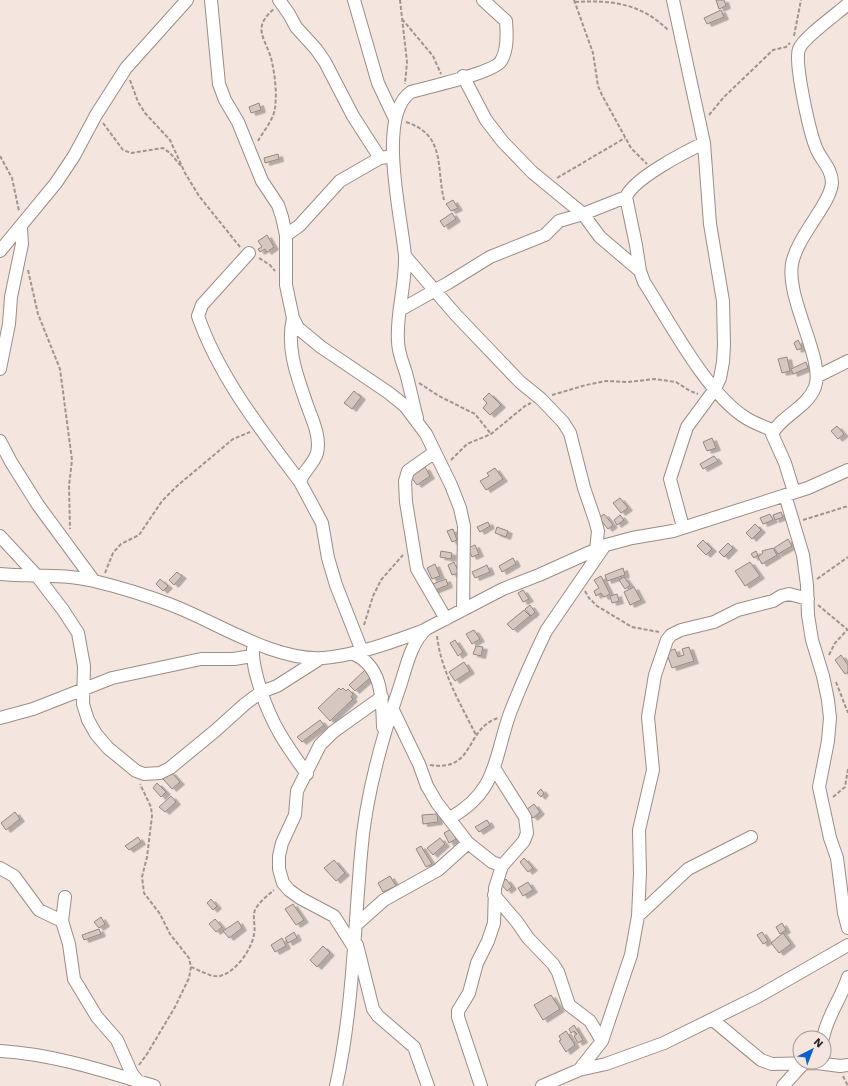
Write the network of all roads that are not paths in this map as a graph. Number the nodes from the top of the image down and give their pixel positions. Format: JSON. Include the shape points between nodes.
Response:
{"nodes":[{"id":1,"x":187,"y":0,"type":"edge"},
{"id":2,"x":210,"y":0,"type":"edge"},
{"id":3,"x":354,"y":0,"type":"edge"},
{"id":4,"x":483,"y":0,"type":"edge"},
{"id":5,"x":673,"y":0,"type":"edge"},
{"id":6,"x":280,"y":2,"type":"edge"},
{"id":7,"x":848,"y":4,"type":"edge"},
{"id":8,"x":463,"y":76,"type":"junction"},
{"id":9,"x":395,"y":119,"type":"junction"},
{"id":10,"x":704,"y":143,"type":"junction"},
{"id":11,"x":392,"y":157,"type":"junction"},
{"id":12,"x":380,"y":158,"type":"junction"},
{"id":13,"x":626,"y":197,"type":"junction"},
{"id":14,"x":583,"y":214,"type":"junction"},
{"id":15,"x":21,"y":228,"type":"junction"},
{"id":16,"x":286,"y":235,"type":"junction"},
{"id":17,"x":0,"y":251,"type":"edge"},
{"id":18,"x":249,"y":253,"type":"road end"},
{"id":19,"x":405,"y":256,"type":"junction"},
{"id":20,"x":640,"y":271,"type":"junction"},
{"id":21,"x":435,"y":290,"type":"junction"},
{"id":22,"x":400,"y":310,"type":"junction"},
{"id":23,"x":293,"y":318,"type":"junction"},
{"id":24,"x":848,"y":361,"type":"edge"},
{"id":25,"x":0,"y":369,"type":"edge"},
{"id":26,"x":818,"y":376,"type":"junction"},
{"id":27,"x":712,"y":393,"type":"junction"},
{"id":28,"x":417,"y":421,"type":"junction"},
{"id":29,"x":774,"y":431,"type":"junction"},
{"id":30,"x":0,"y":441,"type":"edge"},
{"id":31,"x":435,"y":452,"type":"junction"},
{"id":32,"x":848,"y":470,"type":"edge"},
{"id":33,"x":300,"y":482,"type":"junction"},
{"id":34,"x":789,"y":493,"type":"junction"},
{"id":35,"x":683,"y":527,"type":"junction"},
{"id":36,"x":0,"y":536,"type":"edge"},
{"id":37,"x":600,"y":548,"type":"junction"},
{"id":38,"x":0,"y":574,"type":"edge"},
{"id":39,"x":37,"y":576,"type":"junction"},
{"id":40,"x":98,"y":582,"type":"junction"},
{"id":41,"x":808,"y":598,"type":"junction"},
{"id":42,"x":463,"y":610,"type":"junction"},
{"id":43,"x":436,"y":624,"type":"junction"},
{"id":44,"x":254,"y":642,"type":"junction"},
{"id":45,"x":358,"y":649,"type":"junction"},
{"id":46,"x":252,"y":656,"type":"junction"},
{"id":47,"x":321,"y":658,"type":"junction"},
{"id":48,"x":83,"y":689,"type":"junction"},
{"id":49,"x":261,"y":692,"type":"junction"},
{"id":50,"x":382,"y":697,"type":"junction"},
{"id":51,"x":392,"y":708,"type":"junction"},
{"id":52,"x":0,"y":718,"type":"edge"},
{"id":53,"x":384,"y":740,"type":"junction"},
{"id":54,"x":494,"y":768,"type":"junction"},
{"id":55,"x":307,"y":774,"type":"junction"},
{"id":56,"x":450,"y":818,"type":"junction"},
{"id":57,"x":751,"y":837,"type":"dead end"},
{"id":58,"x":468,"y":843,"type":"junction"},
{"id":59,"x":502,"y":866,"type":"junction"},
{"id":60,"x":0,"y":868,"type":"edge"},
{"id":61,"x":494,"y":895,"type":"junction"},
{"id":62,"x":65,"y":897,"type":"dead end"},
{"id":63,"x":638,"y":916,"type":"junction"},
{"id":64,"x":62,"y":921,"type":"junction"},
{"id":65,"x":357,"y":924,"type":"junction"},
{"id":66,"x":848,"y":928,"type":"edge"},
{"id":67,"x":354,"y":943,"type":"junction"},
{"id":68,"x":848,"y":945,"type":"edge"},
{"id":69,"x":848,"y":977,"type":"edge"},
{"id":70,"x":713,"y":1020,"type":"junction"},
{"id":71,"x":825,"y":1030,"type":"edge"},
{"id":72,"x":602,"y":1040,"type":"junction"},
{"id":73,"x":0,"y":1051,"type":"edge"},
{"id":74,"x":792,"y":1064,"type":"edge"},
{"id":75,"x":832,"y":1065,"type":"edge"},
{"id":76,"x":848,"y":1065,"type":"edge"},
{"id":77,"x":578,"y":1070,"type":"junction"},
{"id":78,"x":797,"y":1070,"type":"edge"},
{"id":79,"x":134,"y":1080,"type":"edge"},
{"id":80,"x":154,"y":1086,"type":"edge"},
{"id":81,"x":336,"y":1086,"type":"edge"},
{"id":82,"x":428,"y":1086,"type":"edge"},
{"id":83,"x":481,"y":1086,"type":"edge"},
{"id":84,"x":542,"y":1086,"type":"edge"},
{"id":85,"x":783,"y":1086,"type":"edge"}],
"edges":[{"from":1,"to":15,"type":"street","via":[[126,68],[67,167]]},
{"from":2,"to":16,"type":"street","via":[[220,84],[225,100],[238,122],[262,181],[278,205]]},
{"from":3,"to":9,"type":"street","via":[[378,83]]},
{"from":4,"to":8,"type":"street","via":[[506,21],[507,40],[502,61],[489,70]]},
{"from":5,"to":10,"type":"street"},
{"from":6,"to":12,"type":"street","via":[[296,27],[316,48],[325,62],[353,116]]},
{"from":7,"to":26,"type":"street","via":[[802,45],[798,58],[812,136],[830,171],[832,181],[827,199],[808,227],[793,261],[791,272]]},
{"from":8,"to":9,"type":"street","via":[[404,96]]},
{"from":8,"to":14,"type":"street","via":[[486,120],[503,142],[532,172]]},
{"from":9,"to":11,"type":"street"},
{"from":10,"to":13,"type":"street","via":[[632,187]]},
{"from":10,"to":27,"type":"street","via":[[710,224],[722,301],[723,362]]},
{"from":11,"to":12,"type":"street"},
{"from":11,"to":19,"type":"street"},
{"from":12,"to":16,"type":"street","via":[[340,181],[298,226]]},
{"from":13,"to":14,"type":"street"},
{"from":13,"to":20,"type":"street"},
{"from":14,"to":20,"type":"street","via":[[600,237]]},
{"from":14,"to":21,"type":"street","via":[[559,221],[540,238],[490,257]]},
{"from":15,"to":17,"type":"street"},
{"from":15,"to":25,"type":"street","via":[[22,244]]},
{"from":16,"to":23,"type":"street","via":[[286,285]]},
{"from":18,"to":33,"type":"street","via":[[202,305],[198,316],[223,370],[259,427]]},
{"from":19,"to":21,"type":"street"},
{"from":19,"to":22,"type":"street","via":[[404,293]]},
{"from":20,"to":27,"type":"street","via":[[644,282]]},
{"from":21,"to":22,"type":"street"},
{"from":21,"to":37,"type":"street","via":[[481,342],[563,422],[570,433],[584,488],[596,520]]},
{"from":22,"to":28,"type":"street","via":[[399,355],[406,372]]},
{"from":23,"to":28,"type":"street","via":[[298,328],[306,335],[389,393],[405,406]]},
{"from":23,"to":33,"type":"street","via":[[290,332],[291,351],[316,432],[317,443],[317,452]]},
{"from":24,"to":26,"type":"street"},
{"from":26,"to":29,"type":"street","via":[[810,395]]},
{"from":27,"to":29,"type":"street","via":[[746,418]]},
{"from":27,"to":35,"type":"street","via":[[687,427],[670,479]]},
{"from":28,"to":31,"type":"street"},
{"from":29,"to":34,"type":"street","via":[[773,439],[785,463]]},
{"from":30,"to":40,"type":"street","via":[[38,505]]},
{"from":31,"to":42,"type":"street","via":[[460,508],[464,526]]},
{"from":31,"to":43,"type":"street","via":[[408,472],[406,502],[417,569]]},
{"from":32,"to":34,"type":"street","via":[[808,488]]},
{"from":33,"to":45,"type":"street","via":[[322,523],[328,558]]},
{"from":34,"to":35,"type":"street"},
{"from":34,"to":41,"type":"street","via":[[792,523],[803,555]]},
{"from":35,"to":37,"type":"street"},
{"from":36,"to":39,"type":"street"},
{"from":37,"to":42,"type":"street","via":[[503,589]]},
{"from":37,"to":54,"type":"street","via":[[546,631],[510,714]]},
{"from":38,"to":39,"type":"street"},
{"from":39,"to":40,"type":"street","via":[[71,577]]},
{"from":39,"to":48,"type":"street","via":[[78,633],[84,666]]},
{"from":40,"to":44,"type":"street","via":[[169,604]]},
{"from":41,"to":63,"type":"street","via":[[789,594],[781,596],[671,636],[658,664],[648,717],[653,770],[639,830]]},
{"from":41,"to":66,"type":"street","via":[[812,640],[823,676],[830,718],[819,786],[837,858]]},
{"from":42,"to":43,"type":"street"},
{"from":43,"to":45,"type":"street"},
{"from":43,"to":51,"type":"street","via":[[415,643]]},
{"from":44,"to":46,"type":"street"},
{"from":44,"to":47,"type":"street","via":[[286,653]]},
{"from":45,"to":47,"type":"street"},
{"from":45,"to":50,"type":"street","via":[[375,673]]},
{"from":46,"to":48,"type":"street","via":[[201,659],[112,678]]},
{"from":46,"to":49,"type":"street"},
{"from":47,"to":49,"type":"street","via":[[277,686]]},
{"from":48,"to":49,"type":"street","via":[[83,704],[96,734],[108,748],[136,771],[144,774],[160,773],[170,768]]},
{"from":48,"to":52,"type":"street","via":[[33,709]]},
{"from":49,"to":55,"type":"street","via":[[272,722]]},
{"from":50,"to":53,"type":"street"},
{"from":50,"to":55,"type":"street","via":[[326,738]]},
{"from":51,"to":53,"type":"street"},
{"from":51,"to":56,"type":"street","via":[[427,786]]},
{"from":53,"to":65,"type":"street","via":[[367,808],[361,853]]},
{"from":54,"to":56,"type":"street","via":[[472,803]]},
{"from":54,"to":59,"type":"street","via":[[525,817],[527,826],[524,841]]},
{"from":55,"to":67,"type":"street","via":[[297,791],[295,815],[282,843],[279,869],[283,883],[289,890],[334,916]]},
{"from":56,"to":58,"type":"street"},
{"from":57,"to":63,"type":"street","via":[[688,869]]},
{"from":58,"to":59,"type":"street","via":[[492,862]]},
{"from":58,"to":65,"type":"street","via":[[443,866],[384,900]]},
{"from":59,"to":61,"type":"street"},
{"from":60,"to":64,"type":"street","via":[[14,876],[39,910]]},
{"from":61,"to":72,"type":"street","via":[[528,938],[553,964],[569,1005],[590,1021]]},
{"from":61,"to":83,"type":"street","via":[[494,923],[477,963],[469,993],[458,1011]]},
{"from":62,"to":64,"type":"street"},
{"from":63,"to":72,"type":"street","via":[[628,969]]},
{"from":64,"to":79,"type":"street","via":[[77,985],[97,1017],[117,1040]]},
{"from":65,"to":67,"type":"street"},
{"from":67,"to":81,"type":"street","via":[[344,1048]]},
{"from":67,"to":82,"type":"street","via":[[373,1009],[414,1048]]},
{"from":68,"to":70,"type":"street"},
{"from":69,"to":71,"type":"street","via":[[829,1016]]},
{"from":70,"to":74,"type":"street","via":[[761,1060],[772,1064]]},
{"from":70,"to":77,"type":"street","via":[[664,1043],[606,1064]]},
{"from":72,"to":77,"type":"street"},
{"from":73,"to":79,"type":"street","via":[[64,1060]]},
{"from":75,"to":76,"type":"street"},
{"from":77,"to":84,"type":"street"},
{"from":78,"to":85,"type":"street"},
{"from":79,"to":80,"type":"street"}]}
